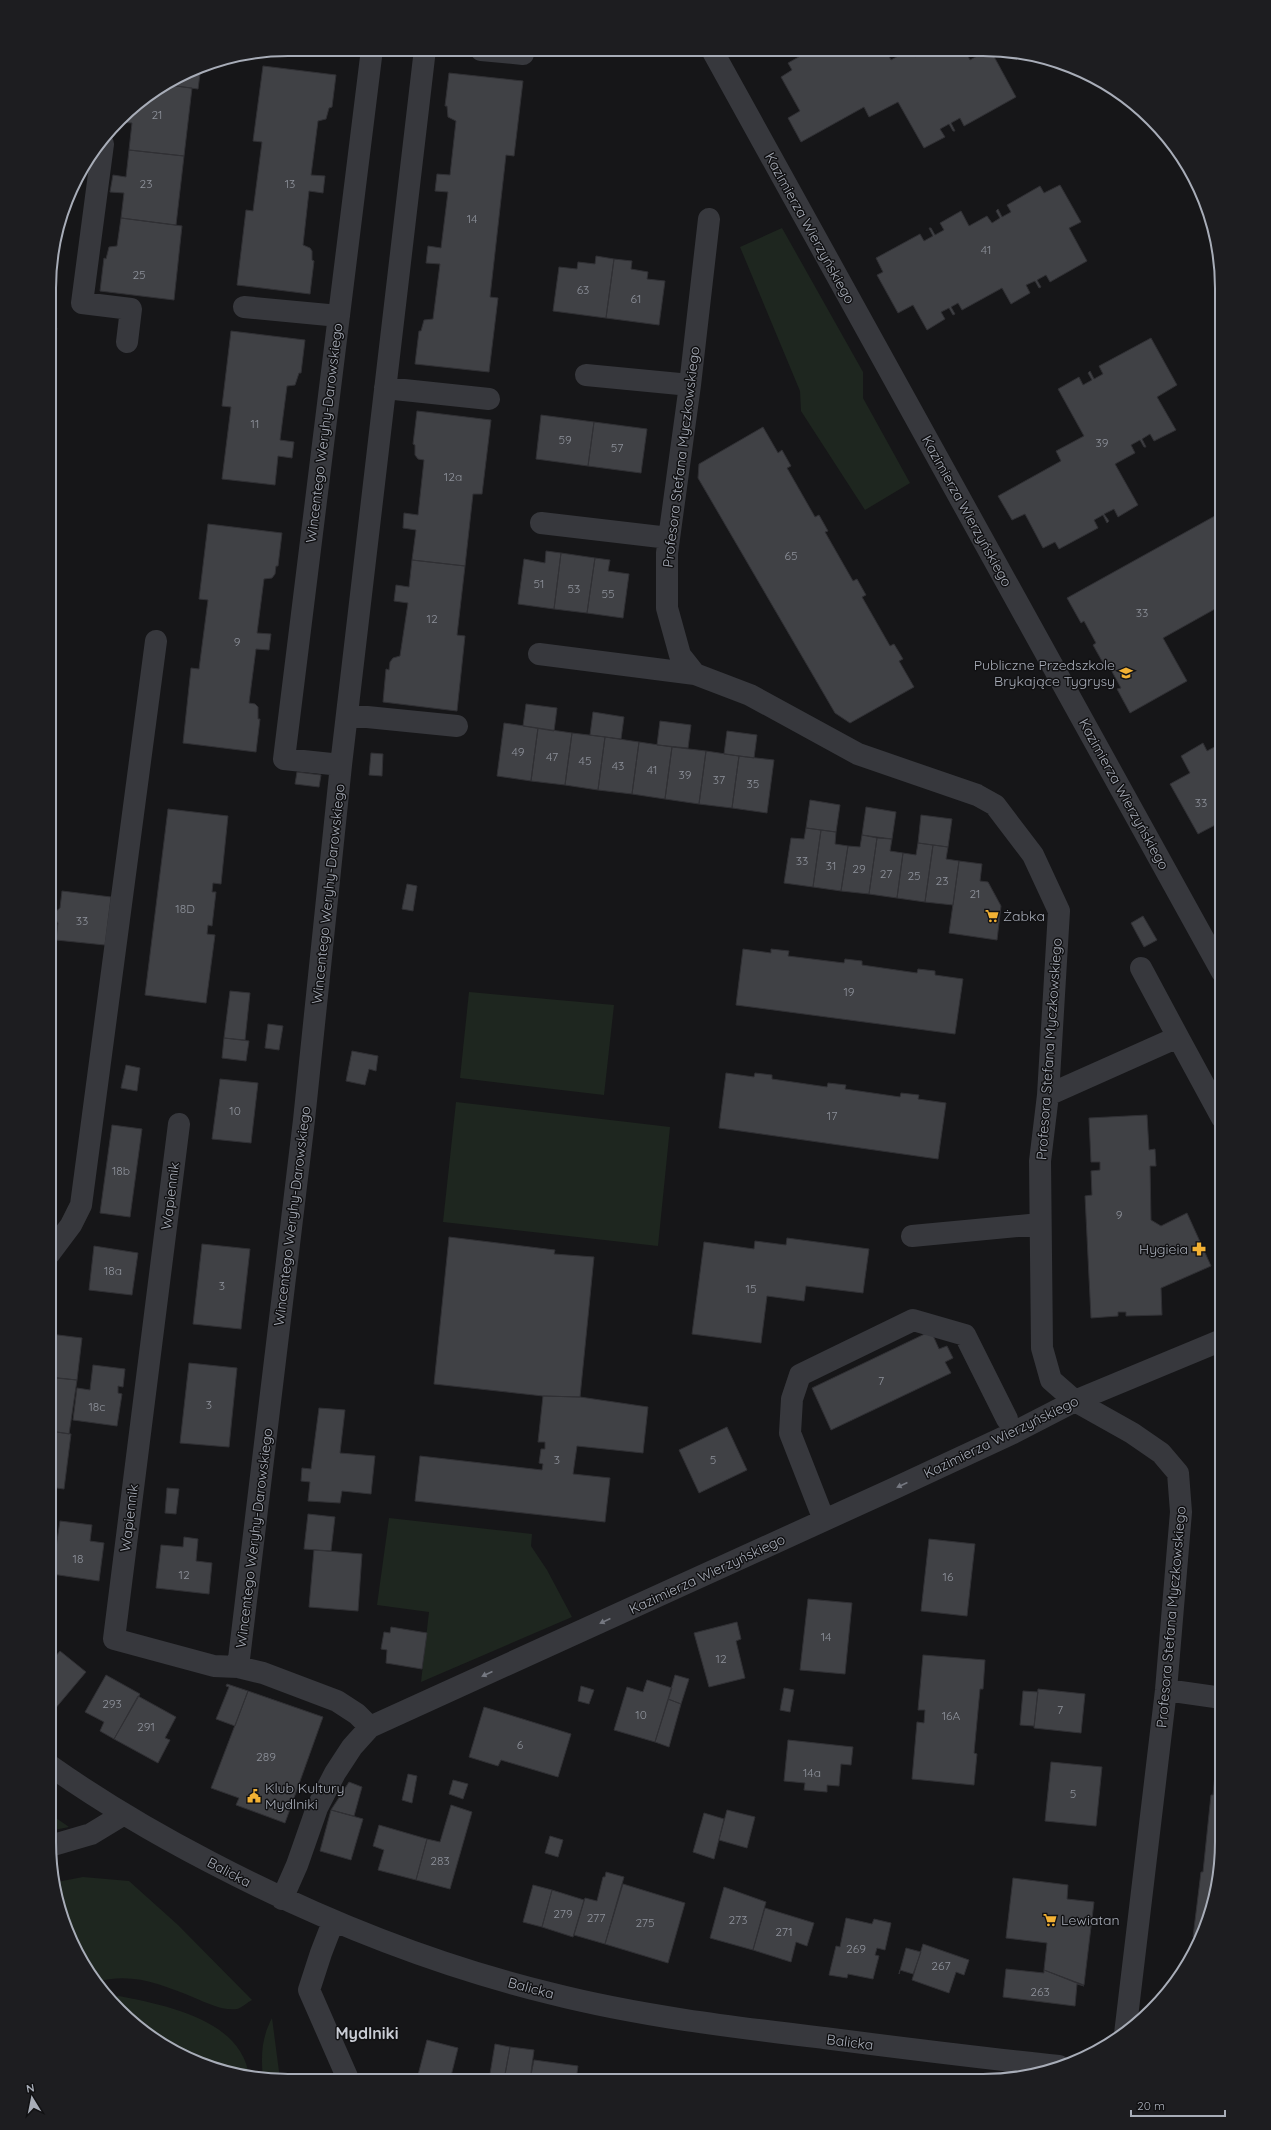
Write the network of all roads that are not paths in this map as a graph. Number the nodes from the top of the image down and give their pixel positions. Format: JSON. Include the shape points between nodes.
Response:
{"nodes":[{"id":1,"x":371,"y":56,"type":"edge"},
{"id":2,"x":425,"y":56,"type":"edge"},
{"id":3,"x":715,"y":56,"type":"edge"},
{"id":4,"x":102,"y":149,"type":"edge"},
{"id":5,"x":710,"y":220,"type":"dead end"},
{"id":6,"x":244,"y":307,"type":"dead end"},
{"id":7,"x":339,"y":316,"type":"junction"},
{"id":8,"x":126,"y":342,"type":"dead end"},
{"id":9,"x":586,"y":375,"type":"dead end"},
{"id":10,"x":690,"y":386,"type":"junction"},
{"id":11,"x":386,"y":388,"type":"junction"},
{"id":12,"x":488,"y":399,"type":"dead end"},
{"id":13,"x":541,"y":523,"type":"dead end"},
{"id":14,"x":669,"y":538,"type":"junction"},
{"id":15,"x":156,"y":641,"type":"dead end"},
{"id":16,"x":539,"y":654,"type":"dead end"},
{"id":17,"x":695,"y":674,"type":"junction"},
{"id":18,"x":347,"y":715,"type":"junction"},
{"id":19,"x":457,"y":726,"type":"dead end"},
{"id":20,"x":341,"y":765,"type":"junction"},
{"id":21,"x":1215,"y":959,"type":"edge"},
{"id":22,"x":1141,"y":968,"type":"dead end"},
{"id":23,"x":1178,"y":1037,"type":"junction"},
{"id":24,"x":1048,"y":1095,"type":"junction"},
{"id":25,"x":1215,"y":1105,"type":"edge"},
{"id":26,"x":179,"y":1124,"type":"dead end"},
{"id":27,"x":1040,"y":1224,"type":"junction"},
{"id":28,"x":912,"y":1236,"type":"dead end"},
{"id":29,"x":56,"y":1245,"type":"edge"},
{"id":30,"x":1215,"y":1343,"type":"edge"},
{"id":31,"x":1075,"y":1401,"type":"junction"},
{"id":32,"x":1007,"y":1419,"type":"dead end"},
{"id":33,"x":824,"y":1520,"type":"junction"},
{"id":34,"x":238,"y":1667,"type":"junction"},
{"id":35,"x":1166,"y":1690,"type":"junction"},
{"id":36,"x":1215,"y":1697,"type":"edge"},
{"id":37,"x":370,"y":1726,"type":"junction"},
{"id":38,"x":56,"y":1769,"type":"edge"},
{"id":39,"x":124,"y":1814,"type":"junction"},
{"id":40,"x":56,"y":1844,"type":"edge"},
{"id":41,"x":282,"y":1899,"type":"junction"},
{"id":42,"x":333,"y":1922,"type":"junction"},
{"id":43,"x":1126,"y":2024,"type":"edge"},
{"id":44,"x":1048,"y":2065,"type":"edge"},
{"id":45,"x":346,"y":2074,"type":"edge"}],
"edges":[{"from":1,"to":7,"type":"street","name":"Wincentego Weryhy-Darowskiego"},
{"from":2,"to":11,"type":"street","name":"Wincentego Weryhy-Darowskiego"},
{"from":3,"to":21,"type":"street","name":"Kazimierza Wierzyńskiego"},
{"from":4,"to":8,"type":"street","via":[[82,303],[131,309]]},
{"from":5,"to":10,"type":"street","name":"Profesora Stefana Myczkowskiego"},
{"from":6,"to":7,"type":"street"},
{"from":7,"to":20,"type":"street","name":"Wincentego Weryhy-Darowskiego","via":[[284,759]]},
{"from":9,"to":10,"type":"street"},
{"from":10,"to":14,"type":"street","name":"Profesora Stefana Myczkowskiego"},
{"from":11,"to":12,"type":"street"},
{"from":11,"to":18,"type":"street","name":"Wincentego Weryhy-Darowskiego"},
{"from":13,"to":14,"type":"street"},
{"from":14,"to":17,"type":"street","name":"Profesora Stefana Myczkowskiego","via":[[668,608],[680,655]]},
{"from":15,"to":29,"type":"street","via":[[81,1205],[71,1225]]},
{"from":16,"to":17,"type":"street"},
{"from":17,"to":24,"type":"street","name":"Profesora Stefana Myczkowskiego","via":[[750,695],[858,754],[977,795],[995,805],[1033,855],[1059,911]]},
{"from":18,"to":19,"type":"street"},
{"from":18,"to":20,"type":"street","name":"Wincentego Weryhy-Darowskiego"},
{"from":20,"to":34,"type":"street","name":"Wincentego Weryhy-Darowskiego","via":[[303,1128]]},
{"from":22,"to":23,"type":"street"},
{"from":23,"to":24,"type":"street"},
{"from":23,"to":25,"type":"street"},
{"from":24,"to":27,"type":"street","name":"Profesora Stefana Myczkowskiego","via":[[1040,1161]]},
{"from":26,"to":34,"type":"street","name":"Wapiennik","via":[[114,1639],[214,1666]]},
{"from":27,"to":28,"type":"street"},
{"from":27,"to":31,"type":"street","name":"Profesora Stefana Myczkowskiego","via":[[1042,1348],[1052,1380]]},
{"from":30,"to":31,"type":"street","name":"Kazimierza Wierzyńskiego"},
{"from":31,"to":33,"type":"street","name":"Kazimierza Wierzyńskiego","one_way":true,"via":[[1006,1436]]},
{"from":31,"to":35,"type":"street","name":"Profesora Stefana Myczkowskiego","via":[[1132,1433],[1161,1453],[1178,1473],[1181,1512]]},
{"from":32,"to":33,"type":"street","via":[[965,1335],[913,1320],[800,1375],[792,1399],[790,1433]]},
{"from":33,"to":37,"type":"street","name":"Kazimierza Wierzyńskiego","one_way":true},
{"from":34,"to":37,"type":"street","name":"Wapiennik","via":[[263,1673],[337,1701]]},
{"from":35,"to":36,"type":"street"},
{"from":35,"to":43,"type":"street","name":"Profesora Stefana Myczkowskiego"},
{"from":37,"to":41,"type":"street","name":"Kazimierza Wierzyńskiego","via":[[343,1760],[317,1808],[297,1866]]},
{"from":38,"to":39,"type":"street","name":"Balicka"},
{"from":39,"to":40,"type":"street","via":[[91,1834]]},
{"from":39,"to":41,"type":"street","name":"Balicka","via":[[178,1846]]},
{"from":41,"to":42,"type":"street","name":"Balicka"},
{"from":42,"to":44,"type":"street","name":"Balicka","via":[[429,1958],[502,1981],[604,2006],[757,2030]]},
{"from":42,"to":45,"type":"street","via":[[309,1990]]}]}
